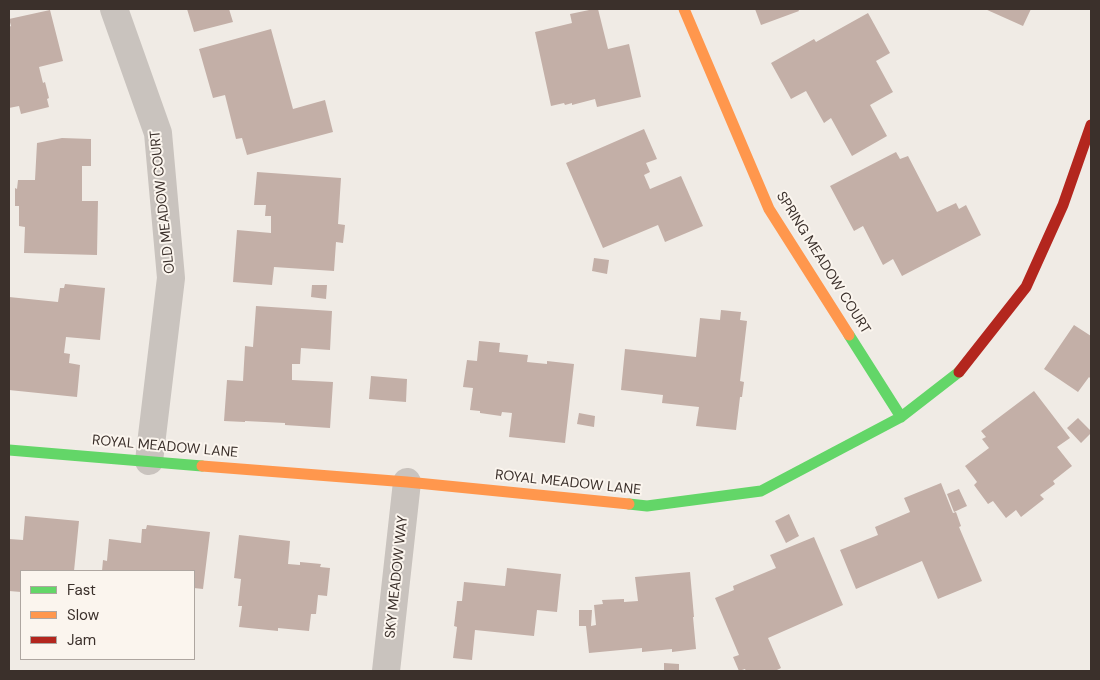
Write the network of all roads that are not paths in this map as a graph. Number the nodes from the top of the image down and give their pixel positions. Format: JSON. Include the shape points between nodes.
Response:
{"nodes":[{"id":1,"x":114,"y":9,"type":"edge"},
{"id":2,"x":684,"y":9,"type":"edge"},
{"id":3,"x":1091,"y":125,"type":"edge"},
{"id":4,"x":901,"y":417,"type":"junction"},
{"id":5,"x":9,"y":450,"type":"edge"},
{"id":6,"x":149,"y":461,"type":"junction"},
{"id":7,"x":407,"y":482,"type":"junction"},
{"id":8,"x":386,"y":671,"type":"edge"}],
"edges":[{"from":1,"to":6,"type":"street","name":"OLD MEADOW COURT","via":[[158,133],[172,278]]},
{"from":2,"to":4,"type":"street","name":"SPRING MEADOW COURT","via":[[769,209]]},
{"from":3,"to":4,"type":"street","name":"ROYAL MEADOW LANE","via":[[1063,205],[1026,287],[960,372]]},
{"from":4,"to":7,"type":"street","name":"ROYAL MEADOW LANE","via":[[761,491],[647,506]]},
{"from":5,"to":6,"type":"street","name":"ROYAL MEADOW LANE"},
{"from":6,"to":7,"type":"street","name":"ROYAL MEADOW LANE"},
{"from":7,"to":8,"type":"street","name":"SKY MEADOW WAY"}]}
